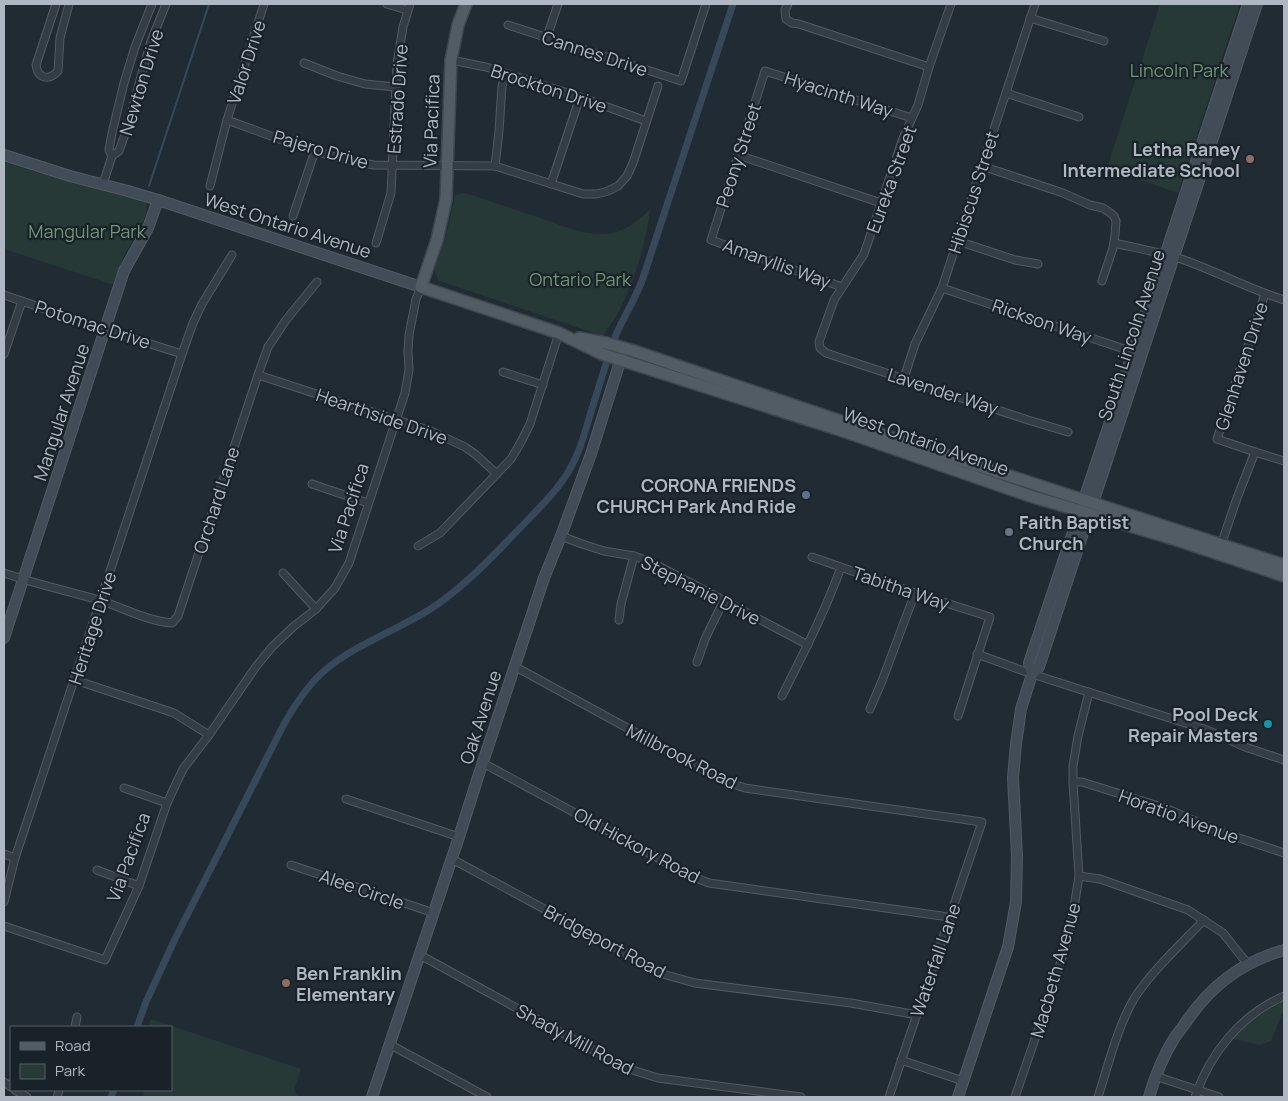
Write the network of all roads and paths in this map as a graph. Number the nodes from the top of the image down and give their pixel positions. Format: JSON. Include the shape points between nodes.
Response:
{"nodes":[{"id":1,"x":56,"y":4,"type":"edge"},
{"id":2,"x":69,"y":4,"type":"edge"},
{"id":3,"x":152,"y":4,"type":"edge"},
{"id":4,"x":166,"y":4,"type":"edge"},
{"id":5,"x":264,"y":4,"type":"edge"},
{"id":6,"x":387,"y":4,"type":"edge"},
{"id":7,"x":466,"y":4,"type":"edge"},
{"id":8,"x":558,"y":4,"type":"edge"},
{"id":9,"x":706,"y":4,"type":"edge"},
{"id":10,"x":788,"y":4,"type":"edge"},
{"id":11,"x":951,"y":4,"type":"edge"},
{"id":12,"x":1035,"y":4,"type":"edge"},
{"id":13,"x":1248,"y":4,"type":"edge"},
{"id":14,"x":1257,"y":4,"type":"edge"},
{"id":15,"x":409,"y":7,"type":"edge"},
{"id":16,"x":1030,"y":18,"type":"junction"},
{"id":17,"x":508,"y":25,"type":"dead end"},
{"id":18,"x":547,"y":37,"type":"junction"},
{"id":19,"x":1104,"y":41,"type":"dead end"},
{"id":20,"x":451,"y":60,"type":"junction"},
{"id":21,"x":304,"y":63,"type":"dead end"},
{"id":22,"x":929,"y":68,"type":"junction"},
{"id":23,"x":765,"y":70,"type":"joint"},
{"id":24,"x":506,"y":73,"type":"junction"},
{"id":25,"x":658,"y":86,"type":"dead end"},
{"id":26,"x":395,"y":87,"type":"junction"},
{"id":27,"x":1006,"y":93,"type":"junction"},
{"id":28,"x":580,"y":98,"type":"junction"},
{"id":29,"x":1079,"y":117,"type":"dead end"},
{"id":30,"x":912,"y":118,"type":"junction"},
{"id":31,"x":227,"y":120,"type":"junction"},
{"id":32,"x":646,"y":121,"type":"junction"},
{"id":33,"x":315,"y":151,"type":"junction"},
{"id":34,"x":738,"y":155,"type":"junction"},
{"id":35,"x":4,"y":156,"type":"edge"},
{"id":36,"x":112,"y":156,"type":"junction"},
{"id":37,"x":393,"y":164,"type":"junction"},
{"id":38,"x":447,"y":166,"type":"junction"},
{"id":39,"x":494,"y":166,"type":"junction"},
{"id":40,"x":982,"y":166,"type":"junction"},
{"id":41,"x":103,"y":184,"type":"junction"},
{"id":42,"x":551,"y":184,"type":"junction"},
{"id":43,"x":210,"y":186,"type":"dead end"},
{"id":44,"x":158,"y":200,"type":"junction"},
{"id":45,"x":881,"y":202,"type":"junction"},
{"id":46,"x":293,"y":216,"type":"dead end"},
{"id":47,"x":712,"y":240,"type":"joint"},
{"id":48,"x":958,"y":241,"type":"junction"},
{"id":49,"x":376,"y":243,"type":"dead end"},
{"id":50,"x":1114,"y":243,"type":"junction"},
{"id":51,"x":232,"y":255,"type":"dead end"},
{"id":52,"x":1169,"y":256,"type":"junction"},
{"id":53,"x":1038,"y":264,"type":"dead end"},
{"id":54,"x":1102,"y":281,"type":"dead end"},
{"id":55,"x":317,"y":282,"type":"dead end"},
{"id":56,"x":421,"y":287,"type":"junction"},
{"id":57,"x":842,"y":287,"type":"junction"},
{"id":58,"x":942,"y":288,"type":"junction"},
{"id":59,"x":4,"y":294,"type":"edge"},
{"id":60,"x":1265,"y":294,"type":"junction"},
{"id":61,"x":22,"y":300,"type":"junction"},
{"id":62,"x":1284,"y":300,"type":"edge"},
{"id":63,"x":105,"y":329,"type":"junction"},
{"id":64,"x":559,"y":333,"type":"junction"},
{"id":65,"x":820,"y":348,"type":"joint"},
{"id":66,"x":1137,"y":353,"type":"junction"},
{"id":67,"x":4,"y":354,"type":"edge"},
{"id":68,"x":182,"y":354,"type":"junction"},
{"id":69,"x":623,"y":354,"type":"junction"},
{"id":70,"x":503,"y":372,"type":"dead end"},
{"id":71,"x":258,"y":375,"type":"junction"},
{"id":72,"x":904,"y":378,"type":"junction"},
{"id":73,"x":542,"y":385,"type":"junction"},
{"id":74,"x":396,"y":420,"type":"junction"},
{"id":75,"x":1068,"y":432,"type":"dead end"},
{"id":76,"x":1255,"y":452,"type":"junction"},
{"id":77,"x":1284,"y":461,"type":"edge"},
{"id":78,"x":497,"y":474,"type":"junction"},
{"id":79,"x":312,"y":484,"type":"dead end"},
{"id":80,"x":368,"y":502,"type":"junction"},
{"id":81,"x":1087,"y":507,"type":"junction"},
{"id":82,"x":561,"y":536,"type":"junction"},
{"id":83,"x":418,"y":546,"type":"dead end"},
{"id":84,"x":1220,"y":549,"type":"junction"},
{"id":85,"x":634,"y":556,"type":"junction"},
{"id":86,"x":812,"y":558,"type":"dead end"},
{"id":87,"x":1284,"y":565,"type":"edge"},
{"id":88,"x":841,"y":567,"type":"junction"},
{"id":89,"x":4,"y":573,"type":"edge"},
{"id":90,"x":283,"y":573,"type":"dead end"},
{"id":91,"x":1284,"y":576,"type":"edge"},
{"id":92,"x":23,"y":579,"type":"junction"},
{"id":93,"x":915,"y":593,"type":"junction"},
{"id":94,"x":724,"y":600,"type":"junction"},
{"id":95,"x":100,"y":601,"type":"junction"},
{"id":96,"x":316,"y":608,"type":"junction"},
{"id":97,"x":619,"y":620,"type":"dead end"},
{"id":98,"x":4,"y":638,"type":"edge"},
{"id":99,"x":808,"y":645,"type":"junction"},
{"id":100,"x":977,"y":654,"type":"junction"},
{"id":101,"x":697,"y":662,"type":"dead end"},
{"id":102,"x":514,"y":666,"type":"junction"},
{"id":103,"x":1032,"y":674,"type":"junction"},
{"id":104,"x":75,"y":680,"type":"junction"},
{"id":105,"x":1089,"y":692,"type":"junction"},
{"id":106,"x":782,"y":696,"type":"dead end"},
{"id":107,"x":870,"y":709,"type":"dead end"},
{"id":108,"x":958,"y":716,"type":"dead end"},
{"id":109,"x":209,"y":735,"type":"junction"},
{"id":110,"x":1284,"y":760,"type":"edge"},
{"id":111,"x":483,"y":763,"type":"junction"},
{"id":112,"x":1073,"y":782,"type":"junction"},
{"id":113,"x":124,"y":788,"type":"dead end"},
{"id":114,"x":346,"y":799,"type":"dead end"},
{"id":115,"x":167,"y":803,"type":"junction"},
{"id":116,"x":982,"y":822,"type":"joint"},
{"id":117,"x":460,"y":837,"type":"junction"},
{"id":118,"x":1284,"y":853,"type":"edge"},
{"id":119,"x":4,"y":854,"type":"edge"},
{"id":120,"x":15,"y":858,"type":"junction"},
{"id":121,"x":452,"y":859,"type":"junction"},
{"id":122,"x":291,"y":865,"type":"dead end"},
{"id":123,"x":97,"y":870,"type":"dead end"},
{"id":124,"x":1079,"y":876,"type":"junction"},
{"id":125,"x":139,"y":886,"type":"junction"},
{"id":126,"x":4,"y":902,"type":"edge"},
{"id":127,"x":434,"y":913,"type":"junction"},
{"id":128,"x":949,"y":918,"type":"junction"},
{"id":129,"x":1204,"y":920,"type":"junction"},
{"id":130,"x":4,"y":926,"type":"edge"},
{"id":131,"x":1284,"y":950,"type":"edge"},
{"id":132,"x":420,"y":955,"type":"junction"},
{"id":133,"x":1248,"y":964,"type":"junction"},
{"id":134,"x":1284,"y":996,"type":"edge"},
{"id":135,"x":917,"y":1015,"type":"junction"},
{"id":136,"x":77,"y":1017,"type":"dead end"},
{"id":137,"x":75,"y":1026,"type":"edge"},
{"id":138,"x":389,"y":1044,"type":"junction"},
{"id":139,"x":900,"y":1060,"type":"junction"},
{"id":140,"x":1155,"y":1076,"type":"junction"},
{"id":141,"x":963,"y":1081,"type":"junction"},
{"id":142,"x":1196,"y":1094,"type":"edge"},
{"id":143,"x":372,"y":1097,"type":"edge"},
{"id":144,"x":487,"y":1097,"type":"edge"},
{"id":145,"x":801,"y":1097,"type":"edge"},
{"id":146,"x":889,"y":1097,"type":"edge"},
{"id":147,"x":958,"y":1097,"type":"edge"},
{"id":148,"x":1015,"y":1097,"type":"edge"},
{"id":149,"x":1098,"y":1097,"type":"edge"},
{"id":150,"x":1149,"y":1097,"type":"edge"},
{"id":151,"x":1219,"y":1097,"type":"edge"}],
"edges":[{"from":1,"to":2,"type":"street","via":[[36,65],[39,74],[45,77],[58,71],[61,29]]},
{"from":3,"to":36,"type":"street","name":"Newton Drive","via":[[124,83],[109,150]]},
{"from":4,"to":36,"type":"street","name":"Newton Drive","via":[[151,41],[124,137],[119,151]]},
{"from":5,"to":31,"type":"street","name":"Valor Drive"},
{"from":6,"to":15,"type":"street"},
{"from":7,"to":20,"type":"main road","name":"Via Pacifica"},
{"from":8,"to":18,"type":"street"},
{"from":9,"to":18,"type":"street","name":"Cannes Drive","via":[[681,81]]},
{"from":10,"to":22,"type":"street","via":[[786,18],[792,23]]},
{"from":11,"to":22,"type":"street","name":"Eureka Street"},
{"from":12,"to":16,"type":"street","name":"Hibiscus Street"},
{"from":13,"to":52,"type":"main road","name":"South Lincoln Avenue"},
{"from":14,"to":52,"type":"main road","name":"South Lincoln Avenue"},
{"from":15,"to":26,"type":"street","name":"Estrado Drive","via":[[400,41]]},
{"from":16,"to":19,"type":"street"},
{"from":16,"to":27,"type":"street","name":"Hibiscus Street"},
{"from":17,"to":18,"type":"street","name":"Cannes Drive"},
{"from":20,"to":24,"type":"street","name":"Brockton Drive"},
{"from":20,"to":38,"type":"main road","name":"Via Pacifica"},
{"from":21,"to":26,"type":"street","via":[[365,84]]},
{"from":22,"to":30,"type":"street","name":"Eureka Street"},
{"from":23,"to":30,"type":"street","name":"Hyacinth Way"},
{"from":23,"to":34,"type":"street","name":"Peony Street"},
{"from":24,"to":28,"type":"street","name":"Brockton Drive"},
{"from":24,"to":39,"type":"street"},
{"from":25,"to":32,"type":"street","name":"Pajero Drive"},
{"from":26,"to":37,"type":"street","name":"Estrado Drive"},
{"from":27,"to":29,"type":"street"},
{"from":27,"to":40,"type":"street","name":"Hibiscus Street"},
{"from":28,"to":32,"type":"street","name":"Brockton Drive"},
{"from":28,"to":42,"type":"street"},
{"from":30,"to":45,"type":"street","name":"Eureka Street"},
{"from":31,"to":33,"type":"street","name":"Pajero Drive"},
{"from":31,"to":43,"type":"street","name":"Valor Drive"},
{"from":32,"to":42,"type":"street","name":"Pajero Drive","via":[[627,176],[618,186],[597,194],[583,194]]},
{"from":33,"to":37,"type":"street","name":"Pajero Drive","via":[[355,162]]},
{"from":33,"to":46,"type":"street"},
{"from":34,"to":45,"type":"street"},
{"from":34,"to":47,"type":"street","name":"Peony Street"},
{"from":35,"to":41,"type":"main road","name":"West Ontario Avenue"},
{"from":36,"to":41,"type":"street","name":"Newton Drive"},
{"from":37,"to":38,"type":"street","name":"Pajero Drive"},
{"from":37,"to":49,"type":"street","name":"Estrado Drive","via":[[391,192]]},
{"from":38,"to":39,"type":"street","name":"Pajero Drive"},
{"from":38,"to":56,"type":"main road","name":"Via Pacifica","via":[[446,199],[437,240]]},
{"from":39,"to":42,"type":"street","name":"Pajero Drive"},
{"from":40,"to":48,"type":"street","name":"Hibiscus Street"},
{"from":40,"to":50,"type":"street","via":[[1110,212],[1116,221]]},
{"from":41,"to":44,"type":"main road","name":"West Ontario Avenue"},
{"from":44,"to":56,"type":"main road","name":"West Ontario Avenue"},
{"from":44,"to":63,"type":"main road","name":"Mangular Avenue","via":[[148,228],[124,271]]},
{"from":45,"to":57,"type":"street","name":"Eureka Street","via":[[864,254]]},
{"from":47,"to":57,"type":"street","name":"Amaryllis Way"},
{"from":48,"to":53,"type":"street","via":[[1015,260]]},
{"from":48,"to":58,"type":"street","name":"Hibiscus Street"},
{"from":50,"to":52,"type":"street"},
{"from":50,"to":54,"type":"street"},
{"from":51,"to":68,"type":"street","name":"Heritage Drive","via":[[202,304]]},
{"from":52,"to":60,"type":"street"},
{"from":52,"to":66,"type":"main road","name":"South Lincoln Avenue"},
{"from":55,"to":71,"type":"street","name":"Orchard Lane","via":[[268,347]]},
{"from":56,"to":64,"type":"main road","name":"West Ontario Avenue"},
{"from":56,"to":74,"type":"street","name":"Via Pacifica","via":[[409,335],[405,393]]},
{"from":57,"to":65,"type":"street","name":"Eureka Street","via":[[834,300],[819,342]]},
{"from":58,"to":66,"type":"street","name":"Rickson Way"},
{"from":58,"to":72,"type":"street","name":"Hibiscus Street","via":[[915,344]]},
{"from":59,"to":61,"type":"street","name":"Potomac Drive"},
{"from":60,"to":62,"type":"street"},
{"from":60,"to":76,"type":"street","name":"Glenhaven Drive","via":[[1217,439]]},
{"from":61,"to":63,"type":"street","name":"Potomac Drive"},
{"from":61,"to":67,"type":"street"},
{"from":63,"to":68,"type":"street","name":"Potomac Drive"},
{"from":63,"to":92,"type":"main road","name":"Mangular Avenue"},
{"from":64,"to":69,"type":"main road","name":"West Ontario Avenue","via":[[606,343]]},
{"from":64,"to":73,"type":"street"},
{"from":65,"to":72,"type":"street","name":"Lavender Way","via":[[826,353]]},
{"from":66,"to":81,"type":"main road","name":"South Lincoln Avenue"},
{"from":68,"to":95,"type":"street","name":"Heritage Drive"},
{"from":69,"to":81,"type":"main road","name":"West Ontario Avenue","via":[[840,421]]},
{"from":69,"to":82,"type":"main road","name":"Oak Avenue"},
{"from":70,"to":73,"type":"street"},
{"from":71,"to":74,"type":"street","name":"Hearthside Drive"},
{"from":71,"to":95,"type":"street","name":"Orchard Lane","via":[[178,616],[172,623],[161,622]]},
{"from":72,"to":75,"type":"street","name":"Lavender Way"},
{"from":73,"to":78,"type":"street","via":[[522,440]]},
{"from":74,"to":78,"type":"street","name":"Hearthside Drive","via":[[456,442]]},
{"from":74,"to":80,"type":"street","name":"Via Pacifica"},
{"from":76,"to":77,"type":"street"},
{"from":76,"to":84,"type":"street"},
{"from":78,"to":83,"type":"street","via":[[440,533]]},
{"from":79,"to":80,"type":"street"},
{"from":80,"to":96,"type":"street","name":"Via Pacifica","via":[[349,563],[335,588]]},
{"from":81,"to":84,"type":"main road","name":"West Ontario Avenue"},
{"from":81,"to":103,"type":"main road","name":"South Lincoln Avenue","via":[[1039,667]]},
{"from":82,"to":85,"type":"street","name":"Stephanie Drive","via":[[604,551]]},
{"from":82,"to":102,"type":"main road","name":"Oak Avenue"},
{"from":84,"to":87,"type":"main road","name":"West Ontario Avenue"},
{"from":84,"to":91,"type":"main road","name":"West Ontario Avenue"},
{"from":85,"to":94,"type":"street","name":"Stephanie Drive"},
{"from":85,"to":97,"type":"street"},
{"from":86,"to":88,"type":"street","name":"Tabitha Way"},
{"from":88,"to":93,"type":"street","name":"Tabitha Way"},
{"from":88,"to":99,"type":"street"},
{"from":89,"to":92,"type":"street"},
{"from":90,"to":96,"type":"street"},
{"from":92,"to":95,"type":"street"},
{"from":92,"to":98,"type":"main road","name":"Mangular Avenue"},
{"from":93,"to":100,"type":"street","name":"Tabitha Way","via":[[990,617]]},
{"from":93,"to":107,"type":"street"},
{"from":94,"to":99,"type":"street","name":"Stephanie Drive"},
{"from":94,"to":101,"type":"street"},
{"from":95,"to":104,"type":"street","name":"Heritage Drive"},
{"from":96,"to":109,"type":"street","name":"Via Pacifica","via":[[272,646]]},
{"from":99,"to":106,"type":"street"},
{"from":100,"to":103,"type":"street"},
{"from":100,"to":108,"type":"street"},
{"from":102,"to":111,"type":"main road","name":"Oak Avenue"},
{"from":102,"to":116,"type":"street","name":"Millbrook Road","via":[[714,776],[745,788]]},
{"from":103,"to":105,"type":"street"},
{"from":103,"to":141,"type":"main road","name":"South Lincoln Avenue","via":[[1021,709],[1013,778],[1016,902],[1008,947]]},
{"from":104,"to":109,"type":"street","via":[[174,714]]},
{"from":104,"to":120,"type":"street","name":"Heritage Drive"},
{"from":105,"to":110,"type":"street","via":[[1207,730]]},
{"from":105,"to":112,"type":"street","name":"Macbeth Avenue","via":[[1078,736]]},
{"from":109,"to":115,"type":"street","name":"Via Pacifica","via":[[183,769]]},
{"from":111,"to":117,"type":"main road","name":"Oak Avenue"},
{"from":111,"to":128,"type":"street","name":"Old Hickory Road","via":[[709,883]]},
{"from":112,"to":118,"type":"street","name":"Horatio Avenue","via":[[1168,809]]},
{"from":112,"to":124,"type":"street","name":"Macbeth Avenue"},
{"from":113,"to":115,"type":"street"},
{"from":114,"to":117,"type":"street"},
{"from":115,"to":125,"type":"street","name":"Via Pacifica"},
{"from":116,"to":128,"type":"street","name":"Waterfall Lane"},
{"from":117,"to":121,"type":"main road","name":"Oak Avenue"},
{"from":119,"to":120,"type":"street"},
{"from":120,"to":126,"type":"street","name":"Heritage Drive"},
{"from":121,"to":127,"type":"main road","name":"Oak Avenue"},
{"from":121,"to":135,"type":"street","name":"Bridgeport Road","via":[[666,976]]},
{"from":122,"to":127,"type":"street","name":"Alee Circle"},
{"from":123,"to":125,"type":"street"},
{"from":124,"to":129,"type":"street","via":[[1100,879],[1147,895],[1188,910]]},
{"from":124,"to":148,"type":"street","name":"Macbeth Avenue","via":[[1071,926]]},
{"from":125,"to":130,"type":"street","name":"Via Pacifica","via":[[105,960]]},
{"from":127,"to":132,"type":"main road","name":"Oak Avenue"},
{"from":128,"to":135,"type":"street","name":"Waterfall Lane"},
{"from":129,"to":133,"type":"street","via":[[1223,933]]},
{"from":129,"to":149,"type":"street","via":[[1135,998],[1121,1027]]},
{"from":131,"to":133,"type":"main road"},
{"from":132,"to":138,"type":"main road","name":"Oak Avenue"},
{"from":132,"to":145,"type":"street","name":"Shady Mill Road","via":[[626,1068],[658,1078]]},
{"from":133,"to":140,"type":"main road","via":[[1211,991],[1195,1009],[1175,1036]]},
{"from":134,"to":142,"type":"street","via":[[1234,1030],[1220,1047]]},
{"from":135,"to":139,"type":"street","name":"Waterfall Lane"},
{"from":136,"to":137,"type":"street"},
{"from":138,"to":143,"type":"main road","name":"Oak Avenue"},
{"from":138,"to":144,"type":"street"},
{"from":139,"to":141,"type":"street"},
{"from":139,"to":146,"type":"street","name":"Waterfall Lane"},
{"from":140,"to":142,"type":"street"},
{"from":140,"to":150,"type":"main road"},
{"from":141,"to":147,"type":"main road","name":"South Lincoln Avenue"},
{"from":142,"to":151,"type":"street"}]}
